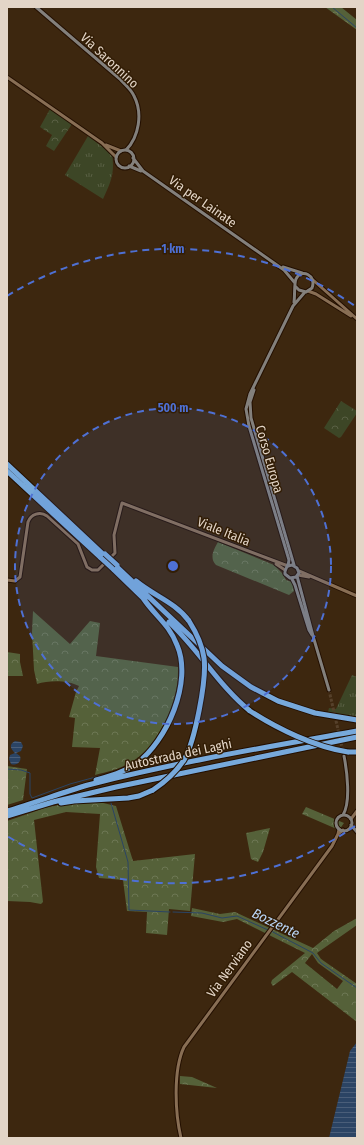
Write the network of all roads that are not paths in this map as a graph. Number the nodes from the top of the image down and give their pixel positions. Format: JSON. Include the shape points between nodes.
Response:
{"nodes":[{"id":1,"x":36,"y":7,"type":"edge"},
{"id":2,"x":7,"y":76,"type":"edge"},
{"id":3,"x":133,"y":142,"type":"junction"},
{"id":4,"x":102,"y":143,"type":"junction"},
{"id":5,"x":126,"y":150,"type":"junction"},
{"id":6,"x":121,"y":151,"type":"junction"},
{"id":7,"x":133,"y":157,"type":"junction"},
{"id":8,"x":116,"y":158,"type":"junction"},
{"id":9,"x":129,"y":166,"type":"junction"},
{"id":10,"x":143,"y":171,"type":"junction"},
{"id":11,"x":278,"y":265,"type":"junction"},
{"id":12,"x":303,"y":274,"type":"junction"},
{"id":13,"x":313,"y":280,"type":"junction"},
{"id":14,"x":295,"y":284,"type":"junction"},
{"id":15,"x":306,"y":291,"type":"junction"},
{"id":16,"x":293,"y":306,"type":"junction"},
{"id":17,"x":357,"y":319,"type":"edge"},
{"id":18,"x":267,"y":359,"type":"junction"},
{"id":19,"x":7,"y":464,"type":"edge"},
{"id":20,"x":7,"y":471,"type":"edge"},
{"id":21,"x":104,"y":556,"type":"junction"},
{"id":22,"x":268,"y":560,"type":"junction"},
{"id":23,"x":294,"y":565,"type":"junction"},
{"id":24,"x":288,"y":566,"type":"junction"},
{"id":25,"x":115,"y":567,"type":"junction"},
{"id":26,"x":285,"y":570,"type":"junction"},
{"id":27,"x":298,"y":574,"type":"junction"},
{"id":28,"x":292,"y":579,"type":"junction"},
{"id":29,"x":7,"y":580,"type":"edge"},
{"id":30,"x":357,"y":596,"type":"edge"},
{"id":31,"x":143,"y":598,"type":"junction"},
{"id":32,"x":311,"y":629,"type":"junction"},
{"id":33,"x":329,"y":690,"type":"tunnel mouth"},
{"id":34,"x":357,"y":720,"type":"edge"},
{"id":35,"x":357,"y":731,"type":"edge"},
{"id":36,"x":357,"y":736,"type":"edge"},
{"id":37,"x":357,"y":752,"type":"edge"},
{"id":38,"x":346,"y":754,"type":"junction"},
{"id":39,"x":32,"y":808,"type":"junction"},
{"id":40,"x":7,"y":811,"type":"edge"},
{"id":41,"x":357,"y":811,"type":"edge"},
{"id":42,"x":7,"y":816,"type":"edge"},
{"id":43,"x":347,"y":817,"type":"junction"},
{"id":44,"x":351,"y":825,"type":"junction"},
{"id":45,"x":339,"y":828,"type":"junction"},
{"id":46,"x":348,"y":829,"type":"junction"},
{"id":47,"x":343,"y":830,"type":"junction"},
{"id":48,"x":357,"y":832,"type":"edge"},
{"id":49,"x":338,"y":834,"type":"junction"},
{"id":50,"x":182,"y":1138,"type":"edge"}],
"edges":[{"from":1,"to":3,"type":"main road","name":"Via Saronnino","via":[[129,88],[139,113]]},
{"from":2,"to":4,"type":"street"},
{"from":3,"to":5,"type":"main road","name":"Via Saronnino"},
{"from":3,"to":7,"type":"main road","name":"Via Saronnino"},
{"from":4,"to":6,"type":"street"},
{"from":4,"to":8,"type":"street"},
{"from":5,"to":6,"type":"main road"},
{"from":5,"to":7,"type":"main road"},
{"from":6,"to":8,"type":"main road"},
{"from":7,"to":9,"type":"main road"},
{"from":7,"to":10,"type":"main road","name":"Via per Lainate"},
{"from":8,"to":9,"type":"main road","via":[[120,166]]},
{"from":9,"to":10,"type":"main road","name":"Via per Lainate"},
{"from":10,"to":11,"type":"main road","name":"Via per Lainate"},
{"from":11,"to":12,"type":"main road"},
{"from":11,"to":14,"type":"main road","via":[[288,273]]},
{"from":12,"to":13,"type":"main road","via":[[309,275]]},
{"from":12,"to":14,"type":"main road","via":[[298,276]]},
{"from":13,"to":15,"type":"main road","via":[[313,285]]},
{"from":13,"to":17,"type":"street"},
{"from":14,"to":15,"type":"main road","via":[[299,290]]},
{"from":14,"to":16,"type":"main road","name":"Corso Europa"},
{"from":15,"to":16,"type":"main road","name":"Corso Europa"},
{"from":15,"to":17,"type":"street","via":[[316,294]]},
{"from":16,"to":18,"type":"main road","name":"Corso Europa"},
{"from":18,"to":23,"type":"main road","name":"Corso Europa","via":[[252,394],[251,414]]},
{"from":18,"to":24,"type":"main road","name":"Corso Europa","via":[[250,394],[246,409],[289,560]]},
{"from":19,"to":21,"type":"highway"},
{"from":20,"to":21,"type":"highway"},
{"from":21,"to":25,"type":"highway","bridge":true},
{"from":22,"to":24,"type":"street","name":"Viale Italia"},
{"from":22,"to":26,"type":"street","name":"Viale Italia"},
{"from":22,"to":29,"type":"street","name":"Viale Italia","via":[[122,502],[114,535],[115,553],[98,570],[90,569],[79,546],[47,516],[38,513],[28,522],[20,577],[15,581]]},
{"from":23,"to":24,"type":"main road"},
{"from":23,"to":27,"type":"main road"},
{"from":24,"to":26,"type":"main road"},
{"from":25,"to":31,"type":"highway"},
{"from":25,"to":34,"type":"highway","via":[[222,666],[250,687],[278,701],[315,713]]},
{"from":25,"to":39,"type":"highway","bridge":true,"via":[[170,602],[189,621],[199,638],[203,651],[203,684],[188,753],[170,776],[153,790],[139,796],[74,801]]},
{"from":26,"to":28,"type":"main road","via":[[286,576]]},
{"from":27,"to":28,"type":"main road"},
{"from":27,"to":30,"type":"street"},
{"from":27,"to":32,"type":"main road"},
{"from":28,"to":32,"type":"main road"},
{"from":31,"to":38,"type":"highway","bridge":true,"via":[[181,633],[224,687],[250,711],[272,725]]},
{"from":31,"to":40,"type":"highway","via":[[169,629],[182,664],[178,701],[158,741],[143,758],[124,771]]},
{"from":32,"to":33,"type":"main road"},
{"from":35,"to":40,"type":"highway","name":"Autostrada dei Laghi","via":[[213,757],[129,776]]},
{"from":36,"to":39,"type":"highway","name":"Autostrada dei Laghi","via":[[116,787]]},
{"from":37,"to":38,"type":"highway"},
{"from":38,"to":43,"type":"main road"},
{"from":39,"to":42,"type":"highway","name":"Autostrada dei Laghi"},
{"from":41,"to":43,"type":"street"},
{"from":43,"to":44,"type":"main road"},
{"from":43,"to":45,"type":"main road","via":[[337,820]]},
{"from":44,"to":46,"type":"main road"},
{"from":44,"to":48,"type":"main road"},
{"from":45,"to":47,"type":"main road"},
{"from":45,"to":49,"type":"street"},
{"from":46,"to":47,"type":"main road"},
{"from":46,"to":48,"type":"main road"},
{"from":47,"to":49,"type":"street"},
{"from":49,"to":50,"type":"street","name":"Via Nerviano","via":[[186,1044],[179,1063],[177,1084]]}]}
